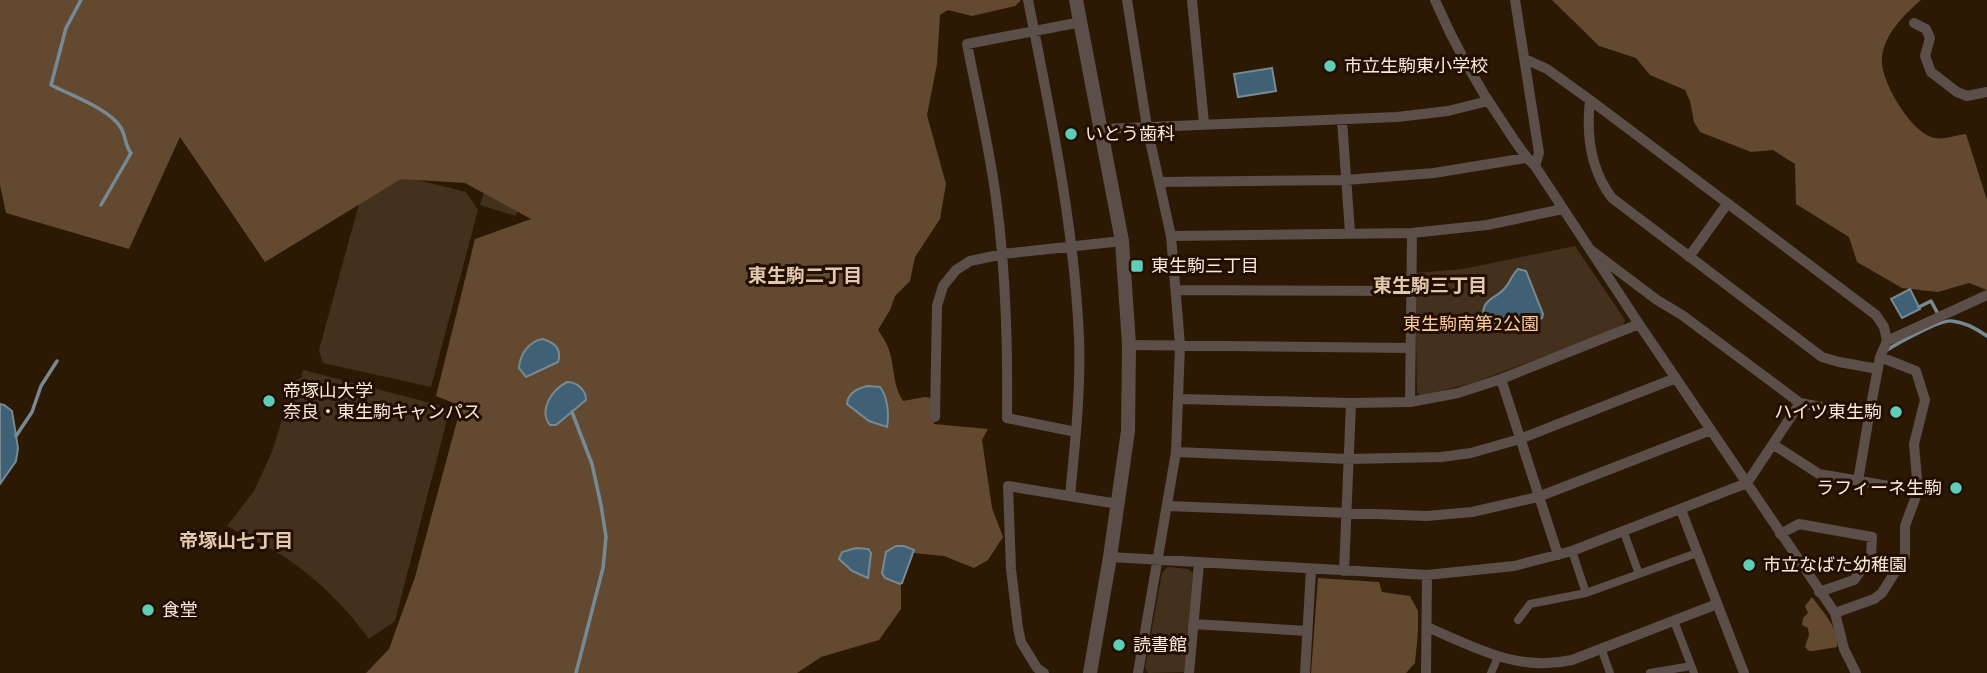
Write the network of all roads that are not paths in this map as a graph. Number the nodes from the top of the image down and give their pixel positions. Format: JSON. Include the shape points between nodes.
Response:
{"nodes":[{"id":1,"x":1028,"y":0,"type":"edge"},
{"id":2,"x":1076,"y":0,"type":"edge"},
{"id":3,"x":1127,"y":0,"type":"edge"},
{"id":4,"x":1192,"y":0,"type":"edge"},
{"id":5,"x":1435,"y":0,"type":"edge"},
{"id":6,"x":1515,"y":0,"type":"edge"},
{"id":7,"x":1081,"y":22,"type":"junction"},
{"id":8,"x":1914,"y":23,"type":"dead end"},
{"id":9,"x":1034,"y":30,"type":"junction"},
{"id":10,"x":1525,"y":59,"type":"junction"},
{"id":11,"x":1987,"y":92,"type":"edge"},
{"id":12,"x":1590,"y":100,"type":"junction"},
{"id":13,"x":1488,"y":101,"type":"junction"},
{"id":14,"x":1342,"y":120,"type":"junction"},
{"id":15,"x":1204,"y":123,"type":"junction"},
{"id":16,"x":1147,"y":127,"type":"junction"},
{"id":17,"x":1101,"y":129,"type":"junction"},
{"id":18,"x":1527,"y":158,"type":"junction"},
{"id":19,"x":1535,"y":166,"type":"junction"},
{"id":20,"x":1346,"y":180,"type":"junction"},
{"id":21,"x":1160,"y":182,"type":"junction"},
{"id":22,"x":1727,"y":204,"type":"junction"},
{"id":23,"x":1563,"y":209,"type":"junction"},
{"id":24,"x":1350,"y":233,"type":"junction"},
{"id":25,"x":1412,"y":233,"type":"junction"},
{"id":26,"x":1171,"y":236,"type":"junction"},
{"id":27,"x":1122,"y":241,"type":"junction"},
{"id":28,"x":1072,"y":246,"type":"junction"},
{"id":29,"x":1592,"y":251,"type":"junction"},
{"id":30,"x":1003,"y":254,"type":"junction"},
{"id":31,"x":1689,"y":257,"type":"junction"},
{"id":32,"x":1176,"y":290,"type":"junction"},
{"id":33,"x":1410,"y":291,"type":"junction"},
{"id":34,"x":1987,"y":295,"type":"edge"},
{"id":35,"x":1639,"y":324,"type":"junction"},
{"id":36,"x":1887,"y":341,"type":"junction"},
{"id":37,"x":1129,"y":345,"type":"junction"},
{"id":38,"x":1181,"y":345,"type":"junction"},
{"id":39,"x":1410,"y":348,"type":"junction"},
{"id":40,"x":1880,"y":357,"type":"junction"},
{"id":41,"x":1878,"y":369,"type":"junction"},
{"id":42,"x":1676,"y":378,"type":"junction"},
{"id":43,"x":1501,"y":379,"type":"junction"},
{"id":44,"x":1180,"y":399,"type":"junction"},
{"id":45,"x":1410,"y":402,"type":"junction"},
{"id":46,"x":1350,"y":403,"type":"junction"},
{"id":47,"x":1800,"y":403,"type":"junction"},
{"id":48,"x":1869,"y":416,"type":"junction"},
{"id":49,"x":935,"y":417,"type":"dead end"},
{"id":50,"x":1711,"y":430,"type":"junction"},
{"id":51,"x":1076,"y":432,"type":"junction"},
{"id":52,"x":1520,"y":439,"type":"junction"},
{"id":53,"x":1774,"y":445,"type":"junction"},
{"id":54,"x":1176,"y":452,"type":"junction"},
{"id":55,"x":1349,"y":459,"type":"junction"},
{"id":56,"x":1857,"y":481,"type":"junction"},
{"id":57,"x":1747,"y":483,"type":"junction"},
{"id":58,"x":1918,"y":491,"type":"junction"},
{"id":59,"x":1070,"y":496,"type":"junction"},
{"id":60,"x":1538,"y":496,"type":"junction"},
{"id":61,"x":1118,"y":504,"type":"junction"},
{"id":62,"x":1167,"y":506,"type":"junction"},
{"id":63,"x":1681,"y":510,"type":"junction"},
{"id":64,"x":1346,"y":514,"type":"junction"},
{"id":65,"x":1623,"y":530,"type":"junction"},
{"id":66,"x":1780,"y":534,"type":"junction"},
{"id":67,"x":1572,"y":551,"type":"junction"},
{"id":68,"x":1696,"y":553,"type":"junction"},
{"id":69,"x":1558,"y":555,"type":"junction"},
{"id":70,"x":1110,"y":557,"type":"junction"},
{"id":71,"x":1158,"y":561,"type":"junction"},
{"id":72,"x":1199,"y":563,"type":"junction"},
{"id":73,"x":1311,"y":570,"type":"junction"},
{"id":74,"x":1344,"y":571,"type":"junction"},
{"id":75,"x":1427,"y":575,"type":"junction"},
{"id":76,"x":1639,"y":575,"type":"junction"},
{"id":77,"x":1819,"y":592,"type":"junction"},
{"id":78,"x":1586,"y":593,"type":"junction"},
{"id":79,"x":1717,"y":604,"type":"junction"},
{"id":80,"x":1835,"y":613,"type":"junction"},
{"id":81,"x":1518,"y":620,"type":"dead end"},
{"id":82,"x":1674,"y":621,"type":"junction"},
{"id":83,"x":1193,"y":624,"type":"junction"},
{"id":84,"x":1427,"y":627,"type":"junction"},
{"id":85,"x":1307,"y":631,"type":"junction"},
{"id":86,"x":1601,"y":648,"type":"junction"},
{"id":87,"x":1498,"y":657,"type":"junction"},
{"id":88,"x":1693,"y":670,"type":"edge"},
{"id":89,"x":1044,"y":673,"type":"edge"},
{"id":90,"x":1090,"y":673,"type":"edge"},
{"id":91,"x":1138,"y":673,"type":"edge"},
{"id":92,"x":1189,"y":673,"type":"edge"},
{"id":93,"x":1305,"y":673,"type":"edge"},
{"id":94,"x":1426,"y":673,"type":"edge"},
{"id":95,"x":1491,"y":673,"type":"edge"},
{"id":96,"x":1610,"y":673,"type":"edge"},
{"id":97,"x":1650,"y":673,"type":"edge"},
{"id":98,"x":1744,"y":673,"type":"edge"},
{"id":99,"x":1856,"y":673,"type":"edge"}],
"edges":[{"from":1,"to":9,"type":"street"},
{"from":2,"to":7,"type":"street"},
{"from":3,"to":16,"type":"street"},
{"from":4,"to":15,"type":"street"},
{"from":5,"to":13,"type":"street","via":[[1456,49]]},
{"from":6,"to":10,"type":"street"},
{"from":7,"to":9,"type":"street"},
{"from":7,"to":17,"type":"street"},
{"from":8,"to":11,"type":"street","via":[[1926,29],[1930,38],[1925,55],[1931,72],[1967,96]]},
{"from":9,"to":28,"type":"street"},
{"from":9,"to":30,"type":"street","via":[[967,44]]},
{"from":10,"to":12,"type":"street"},
{"from":10,"to":19,"type":"street","via":[[1539,153]]},
{"from":12,"to":22,"type":"street"},
{"from":12,"to":31,"type":"street","via":[[1589,139],[1604,187]]},
{"from":13,"to":14,"type":"street","via":[[1448,111]]},
{"from":13,"to":18,"type":"street"},
{"from":14,"to":15,"type":"street"},
{"from":14,"to":20,"type":"street"},
{"from":15,"to":16,"type":"street"},
{"from":16,"to":17,"type":"street"},
{"from":16,"to":21,"type":"street"},
{"from":17,"to":27,"type":"street"},
{"from":18,"to":19,"type":"street"},
{"from":18,"to":20,"type":"street","via":[[1434,173]]},
{"from":19,"to":23,"type":"street"},
{"from":20,"to":21,"type":"street"},
{"from":20,"to":24,"type":"street"},
{"from":21,"to":26,"type":"street"},
{"from":22,"to":31,"type":"street"},
{"from":22,"to":36,"type":"street","via":[[1876,315]]},
{"from":23,"to":25,"type":"street","via":[[1487,225]]},
{"from":23,"to":29,"type":"street"},
{"from":24,"to":25,"type":"street"},
{"from":24,"to":26,"type":"street"},
{"from":25,"to":33,"type":"street"},
{"from":26,"to":32,"type":"street"},
{"from":27,"to":28,"type":"street"},
{"from":27,"to":37,"type":"street"},
{"from":28,"to":30,"type":"street"},
{"from":28,"to":51,"type":"street","via":[[1079,339]]},
{"from":29,"to":35,"type":"street"},
{"from":29,"to":47,"type":"street"},
{"from":30,"to":49,"type":"street","via":[[970,261],[943,286],[937,306]]},
{"from":30,"to":51,"type":"street","via":[[1006,418]]},
{"from":31,"to":41,"type":"street","via":[[1822,357]]},
{"from":32,"to":33,"type":"street"},
{"from":32,"to":38,"type":"street"},
{"from":33,"to":39,"type":"street"},
{"from":34,"to":36,"type":"street"},
{"from":35,"to":42,"type":"street"},
{"from":35,"to":43,"type":"street"},
{"from":36,"to":40,"type":"street"},
{"from":37,"to":38,"type":"street"},
{"from":37,"to":61,"type":"street","via":[[1128,431]]},
{"from":38,"to":39,"type":"street"},
{"from":38,"to":44,"type":"street"},
{"from":39,"to":45,"type":"street"},
{"from":40,"to":41,"type":"street"},
{"from":40,"to":58,"type":"street","via":[[1916,371],[1925,400],[1914,444]]},
{"from":41,"to":48,"type":"street"},
{"from":42,"to":50,"type":"street"},
{"from":42,"to":52,"type":"street"},
{"from":43,"to":45,"type":"street"},
{"from":43,"to":52,"type":"street"},
{"from":44,"to":46,"type":"street"},
{"from":44,"to":54,"type":"street"},
{"from":45,"to":46,"type":"street"},
{"from":46,"to":55,"type":"street"},
{"from":47,"to":48,"type":"street"},
{"from":47,"to":53,"type":"street"},
{"from":48,"to":56,"type":"street"},
{"from":50,"to":57,"type":"street"},
{"from":50,"to":60,"type":"street"},
{"from":51,"to":59,"type":"street"},
{"from":52,"to":55,"type":"street","via":[[1441,457]]},
{"from":52,"to":60,"type":"street"},
{"from":53,"to":56,"type":"street","via":[[1819,474]]},
{"from":53,"to":57,"type":"street"},
{"from":54,"to":55,"type":"street"},
{"from":54,"to":62,"type":"street"},
{"from":55,"to":64,"type":"street"},
{"from":56,"to":58,"type":"street"},
{"from":57,"to":63,"type":"street"},
{"from":57,"to":66,"type":"street"},
{"from":58,"to":80,"type":"street","via":[[1905,526],[1905,556],[1882,593]]},
{"from":59,"to":61,"type":"street"},
{"from":59,"to":89,"type":"street","via":[[1008,486],[1017,628],[1021,642]]},
{"from":60,"to":64,"type":"street","via":[[1449,515]]},
{"from":60,"to":69,"type":"street"},
{"from":61,"to":70,"type":"street"},
{"from":62,"to":64,"type":"street"},
{"from":62,"to":71,"type":"street"},
{"from":63,"to":65,"type":"street"},
{"from":63,"to":68,"type":"street"},
{"from":64,"to":74,"type":"street"},
{"from":65,"to":67,"type":"street"},
{"from":65,"to":76,"type":"street"},
{"from":66,"to":77,"type":"street"},
{"from":66,"to":77,"type":"street","via":[[1799,524],[1872,537],[1871,557],[1854,580]]},
{"from":67,"to":69,"type":"street"},
{"from":67,"to":78,"type":"street"},
{"from":68,"to":76,"type":"street"},
{"from":68,"to":79,"type":"street"},
{"from":69,"to":75,"type":"street"},
{"from":70,"to":71,"type":"street"},
{"from":70,"to":90,"type":"street"},
{"from":71,"to":72,"type":"street"},
{"from":71,"to":91,"type":"street"},
{"from":72,"to":73,"type":"street"},
{"from":72,"to":83,"type":"street"},
{"from":73,"to":74,"type":"street"},
{"from":73,"to":85,"type":"street"},
{"from":74,"to":75,"type":"street"},
{"from":75,"to":84,"type":"street"},
{"from":76,"to":78,"type":"street"},
{"from":77,"to":80,"type":"street"},
{"from":78,"to":81,"type":"street","via":[[1530,604]]},
{"from":79,"to":82,"type":"street"},
{"from":79,"to":98,"type":"street"},
{"from":80,"to":99,"type":"street"},
{"from":82,"to":86,"type":"street"},
{"from":82,"to":88,"type":"street"},
{"from":83,"to":85,"type":"street"},
{"from":83,"to":92,"type":"street"},
{"from":84,"to":87,"type":"street"},
{"from":84,"to":94,"type":"street"},
{"from":85,"to":93,"type":"street"},
{"from":86,"to":87,"type":"street","via":[[1557,663]]},
{"from":86,"to":96,"type":"street"},
{"from":87,"to":95,"type":"street"},
{"from":88,"to":97,"type":"street"}]}
